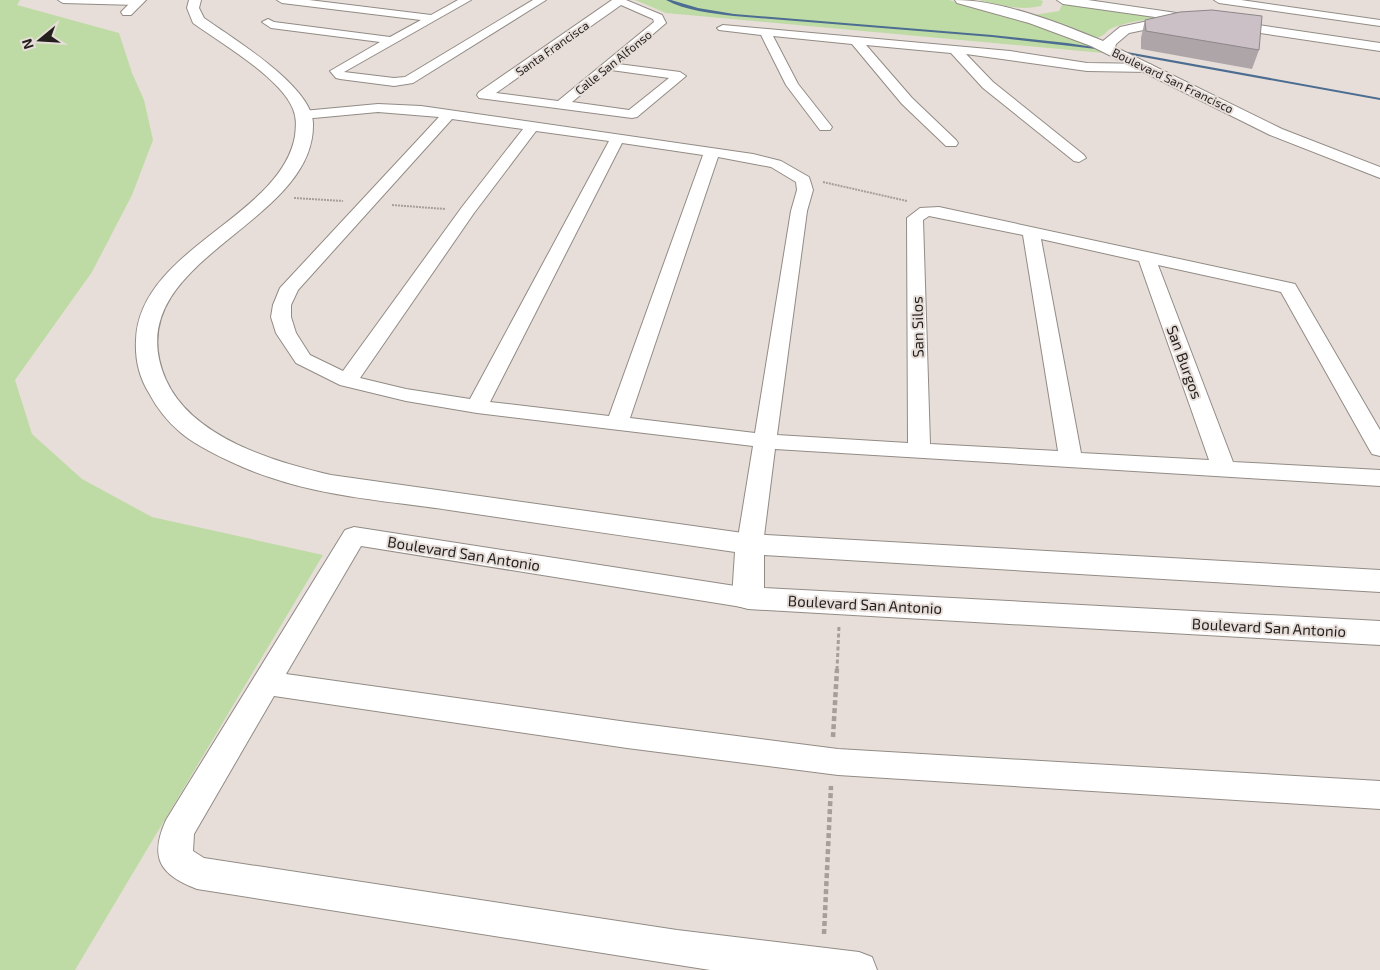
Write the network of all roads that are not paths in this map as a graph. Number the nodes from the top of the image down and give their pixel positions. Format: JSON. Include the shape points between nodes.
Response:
{"nodes":[{"id":1,"x":195,"y":0,"type":"edge"},
{"id":2,"x":282,"y":0,"type":"edge"},
{"id":3,"x":390,"y":0,"type":"edge"},
{"id":4,"x":466,"y":0,"type":"edge"},
{"id":5,"x":541,"y":0,"type":"edge"},
{"id":6,"x":618,"y":0,"type":"edge"},
{"id":7,"x":961,"y":0,"type":"edge"},
{"id":8,"x":1219,"y":0,"type":"edge"},
{"id":9,"x":65,"y":1,"type":"edge"},
{"id":10,"x":311,"y":2,"type":"edge"},
{"id":11,"x":1242,"y":2,"type":"edge"},
{"id":12,"x":1052,"y":4,"type":"edge"},
{"id":13,"x":1331,"y":5,"type":"dead end"},
{"id":14,"x":134,"y":6,"type":"edge"},
{"id":15,"x":369,"y":10,"type":"junction"},
{"id":16,"x":1013,"y":14,"type":"junction"},
{"id":17,"x":1318,"y":14,"type":"junction"},
{"id":18,"x":432,"y":18,"type":"junction"},
{"id":19,"x":1200,"y":21,"type":"junction"},
{"id":20,"x":1380,"y":23,"type":"edge"},
{"id":21,"x":723,"y":28,"type":"dead end"},
{"id":22,"x":765,"y":32,"type":"junction"},
{"id":23,"x":390,"y":40,"type":"junction"},
{"id":24,"x":856,"y":41,"type":"junction"},
{"id":25,"x":1102,"y":46,"type":"junction"},
{"id":26,"x":1380,"y":47,"type":"edge"},
{"id":27,"x":959,"y":55,"type":"junction"},
{"id":28,"x":1043,"y":63,"type":"junction"},
{"id":29,"x":608,"y":66,"type":"junction"},
{"id":30,"x":1150,"y":68,"type":"junction"},
{"id":31,"x":1175,"y":81,"type":"junction"},
{"id":32,"x":561,"y":105,"type":"junction"},
{"id":33,"x":449,"y":114,"type":"junction"},
{"id":34,"x":303,"y":115,"type":"junction"},
{"id":35,"x":532,"y":127,"type":"junction"},
{"id":36,"x":824,"y":127,"type":"dead end"},
{"id":37,"x":616,"y":138,"type":"junction"},
{"id":38,"x":951,"y":143,"type":"dead end"},
{"id":39,"x":712,"y":152,"type":"junction"},
{"id":40,"x":1079,"y":158,"type":"dead end"},
{"id":41,"x":1380,"y":173,"type":"edge"},
{"id":42,"x":1031,"y":232,"type":"junction"},
{"id":43,"x":1146,"y":256,"type":"junction"},
{"id":44,"x":347,"y":381,"type":"junction"},
{"id":45,"x":477,"y":407,"type":"junction"},
{"id":46,"x":616,"y":424,"type":"junction"},
{"id":47,"x":765,"y":441,"type":"junction"},
{"id":48,"x":1380,"y":449,"type":"edge"},
{"id":49,"x":919,"y":450,"type":"junction"},
{"id":50,"x":1071,"y":459,"type":"junction"},
{"id":51,"x":1224,"y":468,"type":"junction"},
{"id":52,"x":1380,"y":478,"type":"edge"},
{"id":53,"x":750,"y":544,"type":"junction"},
{"id":54,"x":1380,"y":581,"type":"edge"},
{"id":55,"x":748,"y":598,"type":"junction"},
{"id":56,"x":1380,"y":633,"type":"edge"},
{"id":57,"x":266,"y":683,"type":"junction"},
{"id":58,"x":1380,"y":795,"type":"edge"},
{"id":59,"x":859,"y":970,"type":"edge"}],
"edges":[{"from":1,"to":34,"type":"street","via":[[193,8],[198,20],[280,80],[300,105]]},
{"from":2,"to":10,"type":"street"},
{"from":3,"to":15,"type":"street"},
{"from":4,"to":18,"type":"street"},
{"from":5,"to":23,"type":"street","via":[[408,80],[385,81],[340,75],[336,71]]},
{"from":6,"to":29,"type":"street","name":"Calle San Alfonso","via":[[658,17],[660,23]]},
{"from":6,"to":32,"type":"street","name":"Santa Francisca","via":[[484,95]]},
{"from":7,"to":16,"type":"street","name":"Boulevard San Francisco"},
{"from":8,"to":11,"type":"street"},
{"from":9,"to":14,"type":"street","via":[[71,8]]},
{"from":10,"to":15,"type":"street"},
{"from":10,"to":23,"type":"street","via":[[268,22],[271,25]]},
{"from":11,"to":17,"type":"street"},
{"from":12,"to":16,"type":"street"},
{"from":12,"to":19,"type":"street"},
{"from":13,"to":17,"type":"street"},
{"from":15,"to":18,"type":"street"},
{"from":16,"to":25,"type":"street","name":"Boulevard San Francisco"},
{"from":17,"to":20,"type":"street"},
{"from":18,"to":23,"type":"street"},
{"from":19,"to":25,"type":"street","via":[[1138,26],[1116,35]]},
{"from":19,"to":26,"type":"street"},
{"from":21,"to":22,"type":"street"},
{"from":22,"to":24,"type":"street"},
{"from":22,"to":36,"type":"street","via":[[792,85]]},
{"from":24,"to":27,"type":"street"},
{"from":24,"to":38,"type":"street","via":[[907,101]]},
{"from":25,"to":30,"type":"street","name":"Boulevard San Francisco"},
{"from":27,"to":28,"type":"street"},
{"from":27,"to":40,"type":"street","via":[[988,85]]},
{"from":28,"to":30,"type":"street"},
{"from":28,"to":31,"type":"street","via":[[1094,76]]},
{"from":29,"to":32,"type":"street","name":"Calle San Alfonso"},
{"from":29,"to":32,"type":"street","via":[[680,76],[632,114]]},
{"from":30,"to":31,"type":"street","name":"Boulevard San Francisco"},
{"from":31,"to":41,"type":"street","name":"Boulevard San Francisco","via":[[1276,132]]},
{"from":33,"to":34,"type":"street","via":[[395,107]]},
{"from":33,"to":35,"type":"street"},
{"from":33,"to":44,"type":"street","via":[[289,288],[282,305],[281,318],[286,333],[303,359]]},
{"from":34,"to":53,"type":"street","via":[[302,142],[286,174],[255,208],[181,272],[164,290],[151,312],[146,335],[148,363],[153,377],[169,406],[194,431],[273,470],[331,484]]},
{"from":35,"to":37,"type":"street"},
{"from":35,"to":44,"type":"street","via":[[468,210]]},
{"from":37,"to":39,"type":"street"},
{"from":37,"to":45,"type":"street"},
{"from":39,"to":46,"type":"street"},
{"from":39,"to":47,"type":"street","via":[[776,164],[804,180]]},
{"from":42,"to":43,"type":"street"},
{"from":42,"to":49,"type":"street","name":"San Silos","via":[[926,211],[915,218]]},
{"from":42,"to":50,"type":"street"},
{"from":43,"to":48,"type":"street","via":[[1288,288]]},
{"from":43,"to":51,"type":"street","name":"San Burgos"},
{"from":44,"to":45,"type":"street","via":[[375,390]]},
{"from":45,"to":46,"type":"street"},
{"from":46,"to":47,"type":"street"},
{"from":47,"to":49,"type":"street"},
{"from":47,"to":53,"type":"street"},
{"from":49,"to":50,"type":"street"},
{"from":50,"to":51,"type":"street"},
{"from":51,"to":52,"type":"street"},
{"from":53,"to":54,"type":"street"},
{"from":53,"to":55,"type":"street"},
{"from":55,"to":56,"type":"street","name":"Boulevard San Antonio"},
{"from":55,"to":57,"type":"street","name":"Boulevard San Antonio","via":[[354,536]]},
{"from":57,"to":58,"type":"street","via":[[838,762]]},
{"from":57,"to":59,"type":"street","via":[[178,831],[176,858],[197,873],[677,948]]}]}
